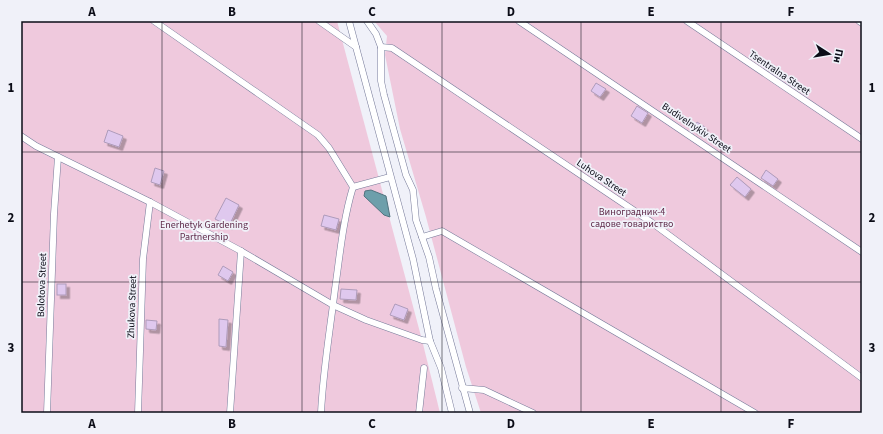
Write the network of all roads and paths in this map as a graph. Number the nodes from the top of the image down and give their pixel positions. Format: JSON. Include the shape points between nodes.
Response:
{"nodes":[{"id":1,"x":154,"y":21,"type":"edge"},
{"id":2,"x":319,"y":21,"type":"edge"},
{"id":3,"x":349,"y":21,"type":"edge"},
{"id":4,"x":367,"y":21,"type":"edge"},
{"id":5,"x":519,"y":21,"type":"edge"},
{"id":6,"x":687,"y":21,"type":"edge"},
{"id":7,"x":859,"y":21,"type":"edge"},
{"id":8,"x":862,"y":23,"type":"edge"},
{"id":9,"x":356,"y":47,"type":"junction"},
{"id":10,"x":381,"y":47,"type":"junction"},
{"id":11,"x":21,"y":136,"type":"edge"},
{"id":12,"x":862,"y":139,"type":"edge"},
{"id":13,"x":58,"y":157,"type":"junction"},
{"id":14,"x":390,"y":177,"type":"junction"},
{"id":15,"x":353,"y":187,"type":"junction"},
{"id":16,"x":150,"y":202,"type":"junction"},
{"id":17,"x":422,"y":237,"type":"junction"},
{"id":18,"x":242,"y":251,"type":"junction"},
{"id":19,"x":862,"y":252,"type":"edge"},
{"id":20,"x":333,"y":305,"type":"junction"},
{"id":21,"x":430,"y":341,"type":"junction"},
{"id":22,"x":424,"y":368,"type":"dead end"},
{"id":23,"x":862,"y":378,"type":"edge"},
{"id":24,"x":462,"y":388,"type":"junction"},
{"id":25,"x":47,"y":413,"type":"edge"},
{"id":26,"x":138,"y":413,"type":"edge"},
{"id":27,"x":230,"y":413,"type":"edge"},
{"id":28,"x":321,"y":413,"type":"edge"},
{"id":29,"x":419,"y":413,"type":"edge"},
{"id":30,"x":452,"y":413,"type":"edge"},
{"id":31,"x":470,"y":413,"type":"edge"},
{"id":32,"x":533,"y":413,"type":"edge"},
{"id":33,"x":755,"y":413,"type":"edge"}],
"edges":[{"from":1,"to":15,"type":"lane","via":[[318,135]]},
{"from":2,"to":9,"type":"lane"},
{"from":3,"to":9,"type":"lane"},
{"from":4,"to":10,"type":"lane"},
{"from":5,"to":19,"type":"lane","name":"Budivelnykiv Street"},
{"from":6,"to":12,"type":"lane","name":"Tsentralna Street"},
{"from":7,"to":8,"type":"lane"},
{"from":9,"to":14,"type":"lane"},
{"from":10,"to":17,"type":"lane","via":[[381,81],[384,95],[406,175],[413,190],[416,220]]},
{"from":10,"to":23,"type":"lane","name":"Luhova Street","via":[[392,48],[651,222]]},
{"from":11,"to":13,"type":"lane"},
{"from":13,"to":16,"type":"lane"},
{"from":13,"to":25,"type":"lane","name":"Bolotova Street"},
{"from":14,"to":15,"type":"lane"},
{"from":14,"to":21,"type":"lane"},
{"from":15,"to":20,"type":"lane","via":[[347,206]]},
{"from":16,"to":18,"type":"lane"},
{"from":16,"to":26,"type":"lane","name":"Zhukova Street","via":[[143,259]]},
{"from":17,"to":24,"type":"lane","via":[[430,258]]},
{"from":17,"to":33,"type":"lane","via":[[442,231]]},
{"from":18,"to":20,"type":"lane"},
{"from":18,"to":27,"type":"lane"},
{"from":20,"to":21,"type":"lane","via":[[366,320]]},
{"from":20,"to":28,"type":"lane","via":[[323,375]]},
{"from":21,"to":30,"type":"lane","via":[[441,368]]},
{"from":22,"to":29,"type":"lane"},
{"from":24,"to":31,"type":"lane"},
{"from":24,"to":32,"type":"lane","via":[[484,390]]}]}
